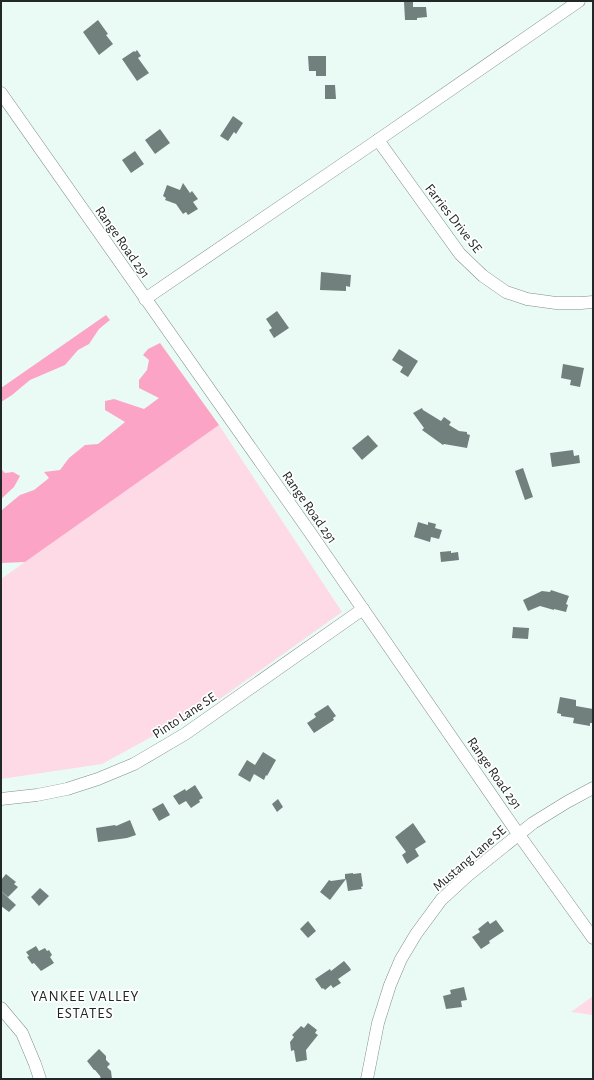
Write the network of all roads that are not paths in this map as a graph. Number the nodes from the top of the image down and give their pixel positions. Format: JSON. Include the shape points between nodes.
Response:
{"nodes":[{"id":1,"x":579,"y":1,"type":"edge"},
{"id":2,"x":1,"y":93,"type":"edge"},
{"id":3,"x":378,"y":140,"type":"junction"},
{"id":4,"x":145,"y":299,"type":"junction"},
{"id":5,"x":593,"y":302,"type":"edge"},
{"id":6,"x":363,"y":609,"type":"junction"},
{"id":7,"x":593,"y":788,"type":"edge"},
{"id":8,"x":1,"y":799,"type":"edge"},
{"id":9,"x":519,"y":835,"type":"junction"},
{"id":10,"x":593,"y":938,"type":"edge"},
{"id":11,"x":1,"y":1008,"type":"edge"},
{"id":12,"x":40,"y":1079,"type":"edge"},
{"id":13,"x":367,"y":1079,"type":"edge"}],
"edges":[{"from":1,"to":3,"type":"street"},
{"from":2,"to":4,"type":"street","name":"Range Road 291"},
{"from":3,"to":4,"type":"street"},
{"from":3,"to":5,"type":"street","name":"Farries Drive SE","via":[[460,254],[483,276],[506,292],[527,299],[556,303]]},
{"from":4,"to":6,"type":"street","name":"Range Road 291"},
{"from":6,"to":8,"type":"street","name":"Pinto Lane SE","via":[[185,734],[134,764],[67,789]]},
{"from":6,"to":9,"type":"street","name":"Range Road 291"},
{"from":7,"to":9,"type":"street","name":"Mustang Lane SE","via":[[533,823]]},
{"from":9,"to":10,"type":"street","name":"Range Road 291"},
{"from":9,"to":13,"type":"street","name":"Mustang Lane SE","via":[[441,900],[416,934],[401,959],[390,985],[378,1023]]},
{"from":11,"to":12,"type":"street","via":[[22,1033]]}]}
